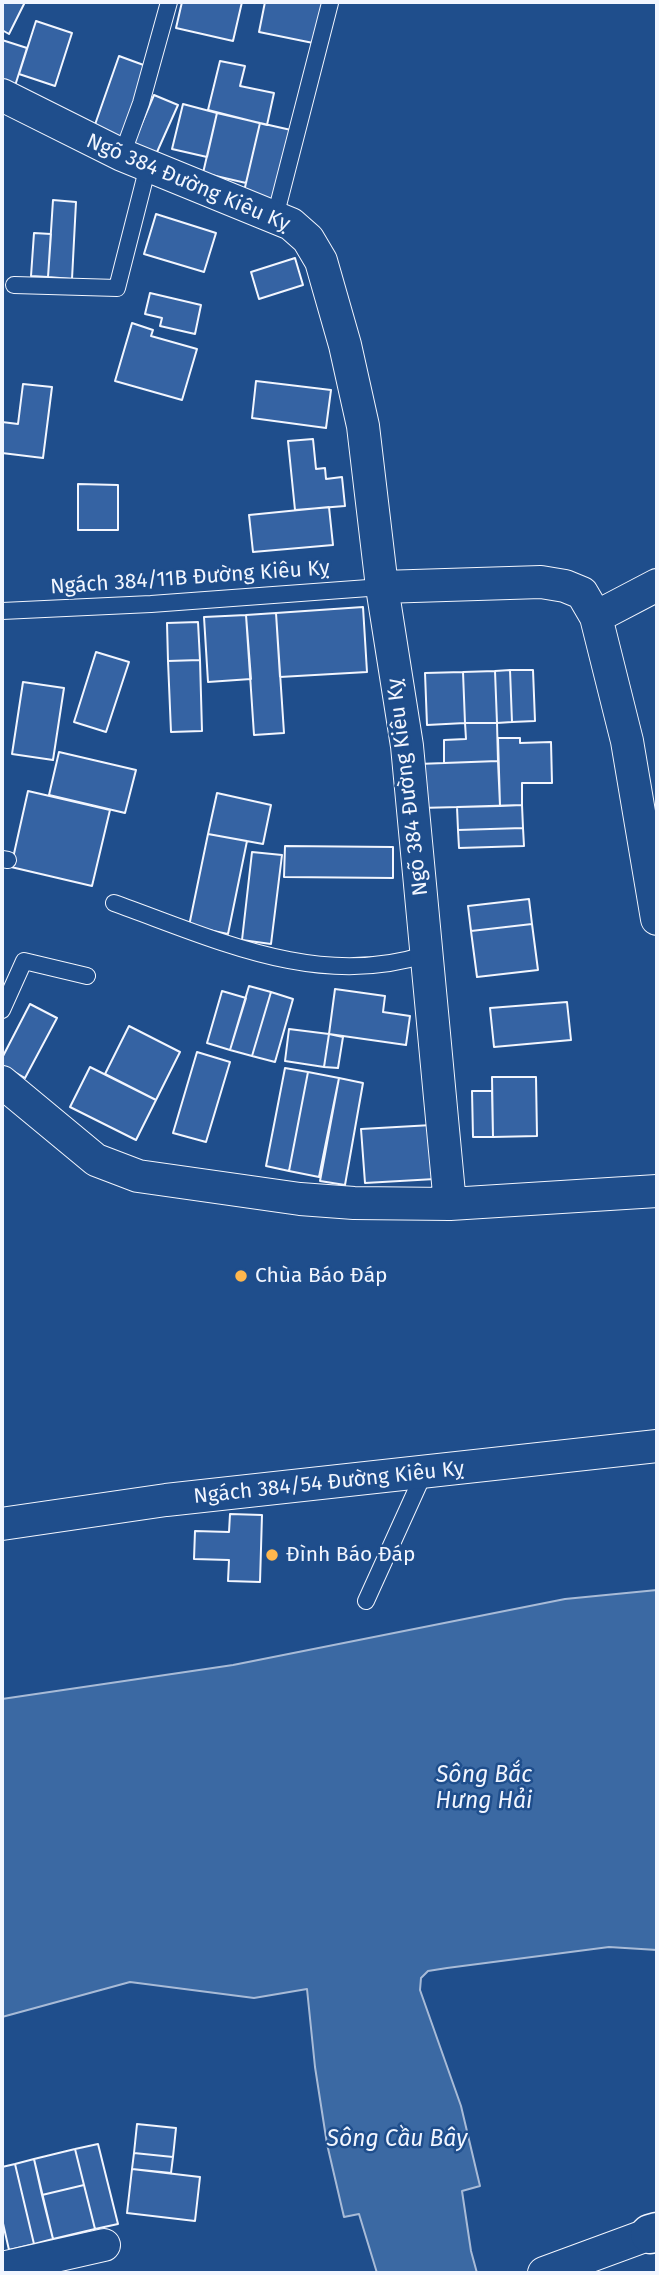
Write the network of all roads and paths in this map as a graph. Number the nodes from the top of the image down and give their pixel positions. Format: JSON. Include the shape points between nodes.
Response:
{"nodes":[{"id":1,"x":169,"y":2,"type":"edge"},
{"id":2,"x":330,"y":3,"type":"edge"},
{"id":3,"x":2,"y":95,"type":"edge"},
{"id":4,"x":135,"y":161,"type":"junction"},
{"id":5,"x":275,"y":217,"type":"junction"},
{"id":6,"x":14,"y":285,"type":"dead end"},
{"id":7,"x":657,"y":585,"type":"edge"},
{"id":8,"x":382,"y":587,"type":"junction"},
{"id":9,"x":2,"y":611,"type":"edge"},
{"id":10,"x":596,"y":617,"type":"junction"},
{"id":11,"x":114,"y":903,"type":"dead end"},
{"id":12,"x":657,"y":919,"type":"edge"},
{"id":13,"x":427,"y":954,"type":"junction"},
{"id":14,"x":87,"y":976,"type":"dead end"},
{"id":15,"x":2,"y":1010,"type":"edge"},
{"id":16,"x":2,"y":1082,"type":"edge"},
{"id":17,"x":657,"y":1191,"type":"edge"},
{"id":18,"x":450,"y":1204,"type":"junction"},
{"id":19,"x":657,"y":1446,"type":"edge"},
{"id":20,"x":424,"y":1473,"type":"junction"},
{"id":21,"x":2,"y":1524,"type":"edge"},
{"id":22,"x":366,"y":1601,"type":"dead end"},
{"id":23,"x":654,"y":2233,"type":"edge"},
{"id":24,"x":104,"y":2245,"type":"dead end"},
{"id":25,"x":599,"y":2263,"type":"edge"},
{"id":26,"x":2,"y":2268,"type":"edge"},
{"id":27,"x":544,"y":2273,"type":"edge"}],
"edges":[{"from":1,"to":4,"type":"lane","via":[[141,103]]},
{"from":2,"to":5,"type":"lane"},
{"from":3,"to":4,"type":"street","name":"Ngõ 384 Đường Kiêu Kỵ"},
{"from":4,"to":5,"type":"street","name":"Ngõ 384 Đường Kiêu Kỵ"},
{"from":4,"to":6,"type":"lane","via":[[117,288]]},
{"from":5,"to":8,"type":"street","name":"Ngõ 384 Đường Kiêu Kỵ","via":[[308,239],[321,261],[363,426]]},
{"from":7,"to":10,"type":"street"},
{"from":8,"to":9,"type":"lane","name":"Ngách 384/11B Đường Kiêu Kỵ"},
{"from":8,"to":10,"type":"street","via":[[541,582],[582,593]]},
{"from":8,"to":13,"type":"street","name":"Ngõ 384 Đường Kiêu Kỵ","via":[[407,746]]},
{"from":10,"to":12,"type":"street","via":[[627,741]]},
{"from":11,"to":13,"type":"lane","via":[[238,947],[302,964],[367,967]]},
{"from":13,"to":18,"type":"street","name":"Ngõ 384 Đường Kiêu Kỵ"},
{"from":14,"to":15,"type":"lane","via":[[24,961]]},
{"from":16,"to":18,"type":"street","via":[[96,1160],[138,1176],[300,1199]]},
{"from":17,"to":18,"type":"street"},
{"from":19,"to":20,"type":"street","name":"Ngách 384/54 Đường Kiêu Kỵ"},
{"from":20,"to":21,"type":"street","name":"Ngách 384/54 Đường Kiêu Kỵ","via":[[166,1500]]},
{"from":20,"to":22,"type":"lane"},
{"from":23,"to":25,"type":"street"},
{"from":24,"to":26,"type":"street"},
{"from":25,"to":27,"type":"street"}]}
